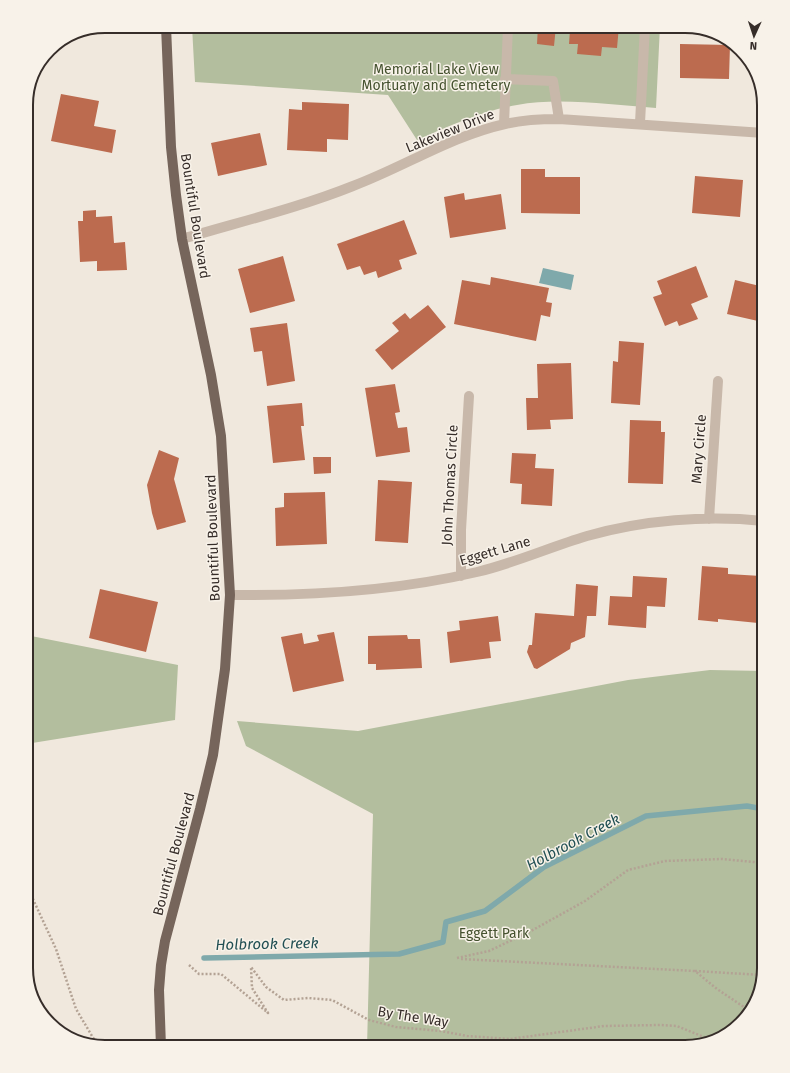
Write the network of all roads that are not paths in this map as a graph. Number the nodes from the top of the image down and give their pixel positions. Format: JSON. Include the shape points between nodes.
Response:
{"nodes":[{"id":1,"x":166,"y":33,"type":"edge"},
{"id":2,"x":508,"y":33,"type":"edge"},
{"id":3,"x":645,"y":33,"type":"edge"},
{"id":4,"x":505,"y":79,"type":"junction"},
{"id":5,"x":559,"y":119,"type":"junction"},
{"id":6,"x":640,"y":123,"type":"junction"},
{"id":7,"x":504,"y":124,"type":"junction"},
{"id":8,"x":757,"y":132,"type":"edge"},
{"id":9,"x":182,"y":239,"type":"junction"},
{"id":10,"x":718,"y":381,"type":"dead end"},
{"id":11,"x":469,"y":396,"type":"dead end"},
{"id":12,"x":709,"y":519,"type":"junction"},
{"id":13,"x":757,"y":521,"type":"edge"},
{"id":14,"x":461,"y":576,"type":"junction"},
{"id":15,"x":230,"y":595,"type":"junction"},
{"id":16,"x":161,"y":1040,"type":"edge"}],
"edges":[{"from":1,"to":9,"type":"main road","name":"Bountiful Boulevard","via":[[171,147]]},
{"from":2,"to":4,"type":"street"},
{"from":3,"to":6,"type":"street"},
{"from":4,"to":5,"type":"street","via":[[553,81]]},
{"from":4,"to":7,"type":"street"},
{"from":5,"to":6,"type":"street","name":"Lakeview Drive"},
{"from":5,"to":7,"type":"street","name":"Lakeview Drive"},
{"from":6,"to":8,"type":"street","name":"Lakeview Drive"},
{"from":7,"to":9,"type":"street","name":"Lakeview Drive","via":[[461,138],[335,193]]},
{"from":9,"to":15,"type":"main road","name":"Bountiful Boulevard","via":[[212,375],[221,436]]},
{"from":10,"to":12,"type":"street","name":"Mary Circle"},
{"from":11,"to":14,"type":"street","name":"John Thomas Circle","via":[[461,530]]},
{"from":12,"to":13,"type":"street","name":"Eggett Lane"},
{"from":12,"to":14,"type":"street","name":"Eggett Lane","via":[[658,522],[611,530]]},
{"from":14,"to":15,"type":"street","name":"Eggett Lane","via":[[404,586],[333,593]]},
{"from":15,"to":16,"type":"main road","name":"Bountiful Boulevard","via":[[225,670],[213,755],[161,965]]}]}
